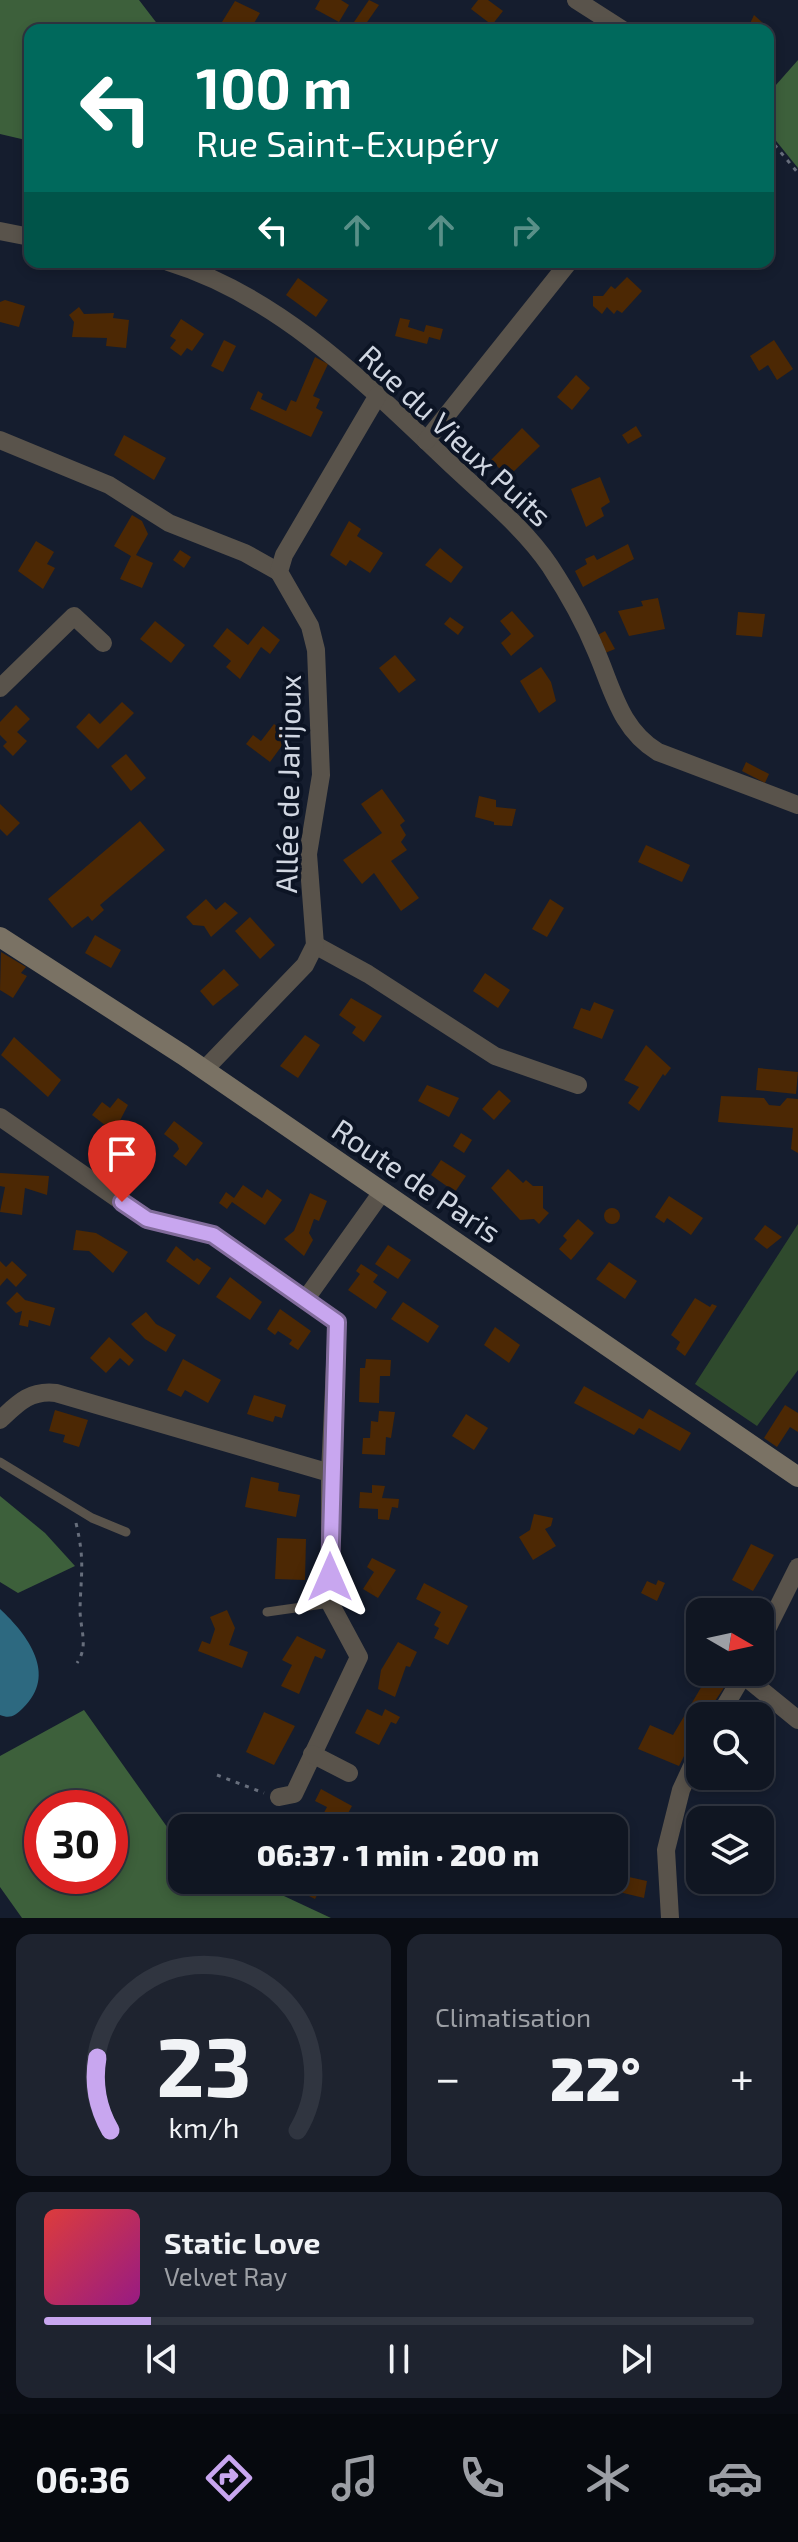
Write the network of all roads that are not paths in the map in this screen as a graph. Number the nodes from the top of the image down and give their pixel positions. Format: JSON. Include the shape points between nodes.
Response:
{"nodes":[{"id":1,"x":576,"y":0,"type":"edge"},
{"id":2,"x":614,"y":24,"type":"edge"},
{"id":3,"x":0,"y":231,"type":"edge"},
{"id":4,"x":24,"y":236,"type":"edge"},
{"id":5,"x":188,"y":268,"type":"edge"},
{"id":6,"x":564,"y":268,"type":"edge"},
{"id":7,"x":378,"y":395,"type":"junction"},
{"id":8,"x":0,"y":440,"type":"edge"},
{"id":9,"x":426,"y":441,"type":"junction"},
{"id":10,"x":279,"y":572,"type":"junction"},
{"id":11,"x":103,"y":643,"type":"dead end"},
{"id":12,"x":0,"y":688,"type":"edge"},
{"id":13,"x":798,"y":805,"type":"edge"},
{"id":14,"x":0,"y":937,"type":"edge"},
{"id":15,"x":315,"y":945,"type":"junction"},
{"id":16,"x":204,"y":1070,"type":"junction"},
{"id":17,"x":578,"y":1085,"type":"dead end"},
{"id":18,"x":0,"y":1117,"type":"edge"},
{"id":19,"x":382,"y":1192,"type":"junction"},
{"id":20,"x":305,"y":1300,"type":"junction"},
{"id":21,"x":0,"y":1420,"type":"edge"},
{"id":22,"x":0,"y":1462,"type":"edge"},
{"id":23,"x":330,"y":1473,"type":"junction"},
{"id":24,"x":798,"y":1477,"type":"edge"},
{"id":25,"x":126,"y":1532,"type":"dead end"},
{"id":26,"x":798,"y":1567,"type":"edge"},
{"id":27,"x":330,"y":1603,"type":"junction"},
{"id":28,"x":267,"y":1612,"type":"dead end"},
{"id":29,"x":774,"y":1615,"type":"edge"},
{"id":30,"x":759,"y":1686,"type":"edge"},
{"id":31,"x":798,"y":1720,"type":"edge"},
{"id":32,"x":312,"y":1754,"type":"junction"},
{"id":33,"x":349,"y":1773,"type":"dead end"},
{"id":34,"x":686,"y":1779,"type":"edge"},
{"id":35,"x":279,"y":1797,"type":"road end"},
{"id":36,"x":670,"y":1918,"type":"edge"}],
"edges":[{"from":1,"to":2,"type":"street"},
{"from":3,"to":4,"type":"street"},
{"from":5,"to":7,"type":"street","name":"Rue du Vieux Puits","via":[[253,299]]},
{"from":6,"to":9,"type":"street"},
{"from":7,"to":9,"type":"street","name":"Rue du Vieux Puits"},
{"from":7,"to":10,"type":"street"},
{"from":8,"to":10,"type":"street","via":[[109,485],[169,523]]},
{"from":9,"to":13,"type":"street","name":"Rue du Vieux Puits","via":[[525,534],[549,565],[595,648],[625,723],[639,740]]},
{"from":10,"to":15,"type":"street","name":"Allée de Jarijoux","via":[[310,626],[316,650],[321,775],[308,854]]},
{"from":11,"to":12,"type":"street","via":[[74,616]]},
{"from":14,"to":16,"type":"main road","name":"Route de Paris"},
{"from":15,"to":16,"type":"street","via":[[305,965]]},
{"from":15,"to":17,"type":"street","via":[[495,1056]]},
{"from":16,"to":19,"type":"main road","name":"Route de Paris"},
{"from":18,"to":20,"type":"street","via":[[147,1219],[213,1235]]},
{"from":19,"to":20,"type":"street"},
{"from":19,"to":24,"type":"main road","name":"Route de Paris"},
{"from":20,"to":23,"type":"street","via":[[337,1322]]},
{"from":21,"to":23,"type":"street","via":[[23,1397],[56,1393]]},
{"from":22,"to":25,"type":"lane"},
{"from":23,"to":27,"type":"street"},
{"from":26,"to":29,"type":"street"},
{"from":27,"to":28,"type":"lane"},
{"from":27,"to":32,"type":"street","via":[[359,1657]]},
{"from":30,"to":31,"type":"street"},
{"from":32,"to":33,"type":"street"},
{"from":32,"to":35,"type":"street","via":[[294,1794]]},
{"from":34,"to":36,"type":"street","via":[[666,1850]]}]}
